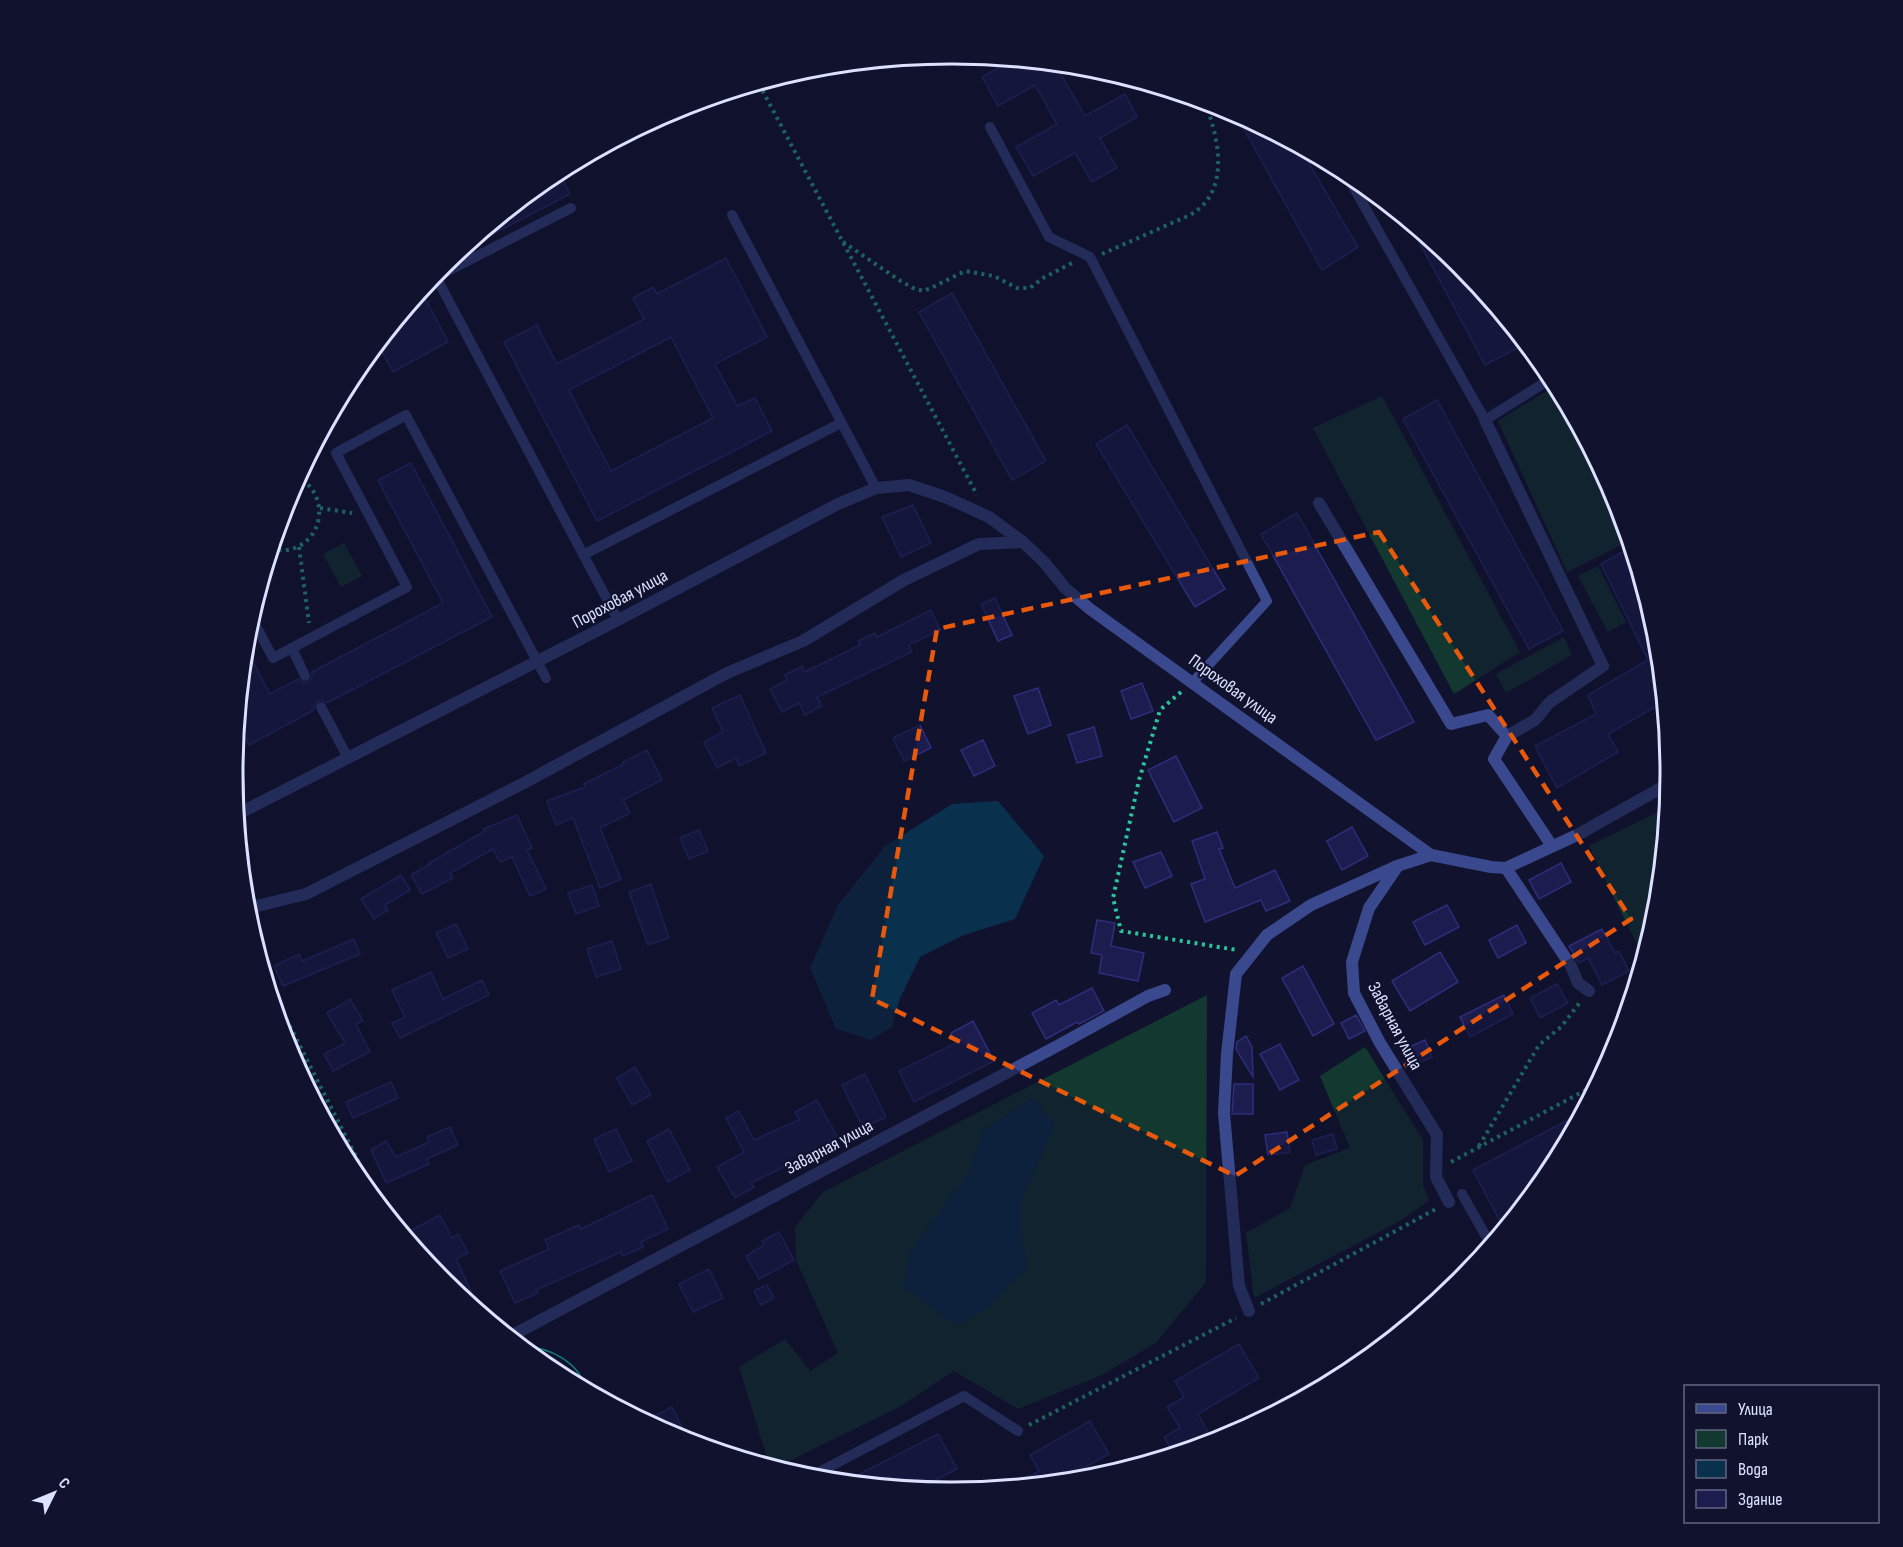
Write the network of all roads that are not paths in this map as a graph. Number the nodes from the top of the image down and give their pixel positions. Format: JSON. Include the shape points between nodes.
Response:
{"nodes":[{"id":1,"x":990,"y":127,"type":"dead end"},
{"id":2,"x":1356,"y":192,"type":"edge"},
{"id":3,"x":571,"y":208,"type":"dead end"},
{"id":4,"x":732,"y":214,"type":"dead end"},
{"id":5,"x":455,"y":267,"type":"edge"},
{"id":6,"x":439,"y":283,"type":"edge"},
{"id":7,"x":1543,"y":383,"type":"edge"},
{"id":8,"x":1485,"y":420,"type":"junction"},
{"id":9,"x":841,"y":423,"type":"junction"},
{"id":10,"x":876,"y":488,"type":"junction"},
{"id":11,"x":1319,"y":503,"type":"dead end"},
{"id":12,"x":1023,"y":543,"type":"junction"},
{"id":13,"x":583,"y":555,"type":"junction"},
{"id":14,"x":618,"y":620,"type":"junction"},
{"id":15,"x":258,"y":629,"type":"edge"},
{"id":16,"x":292,"y":648,"type":"junction"},
{"id":17,"x":537,"y":662,"type":"junction"},
{"id":18,"x":305,"y":676,"type":"dead end"},
{"id":19,"x":546,"y":678,"type":"dead end"},
{"id":20,"x":1193,"y":682,"type":"junction"},
{"id":21,"x":321,"y":707,"type":"dead end"},
{"id":22,"x":1507,"y":736,"type":"junction"},
{"id":23,"x":348,"y":758,"type":"junction"},
{"id":24,"x":1660,"y":789,"type":"edge"},
{"id":25,"x":244,"y":811,"type":"edge"},
{"id":26,"x":1552,"y":846,"type":"junction"},
{"id":27,"x":1431,"y":855,"type":"junction"},
{"id":28,"x":1397,"y":866,"type":"junction"},
{"id":29,"x":1506,"y":868,"type":"junction"},
{"id":30,"x":255,"y":907,"type":"edge"},
{"id":31,"x":1165,"y":990,"type":"dead end"},
{"id":32,"x":1589,"y":991,"type":"road end"},
{"id":33,"x":1462,"y":1194,"type":"dead end"},
{"id":34,"x":1449,"y":1202,"type":"road end"},
{"id":35,"x":1487,"y":1238,"type":"edge"},
{"id":36,"x":1249,"y":1311,"type":"road end"},
{"id":37,"x":516,"y":1333,"type":"edge"},
{"id":38,"x":1018,"y":1431,"type":"road end"},
{"id":39,"x":822,"y":1470,"type":"edge"}],
"edges":[{"from":1,"to":20,"type":"lane","via":[[1049,237],[1090,258],[1267,601]]},
{"from":2,"to":8,"type":"lane"},
{"from":3,"to":5,"type":"lane"},
{"from":4,"to":9,"type":"lane"},
{"from":6,"to":13,"type":"lane"},
{"from":7,"to":8,"type":"lane"},
{"from":8,"to":22,"type":"street","via":[[1603,666],[1550,702],[1535,720]]},
{"from":9,"to":10,"type":"lane"},
{"from":9,"to":13,"type":"lane"},
{"from":10,"to":12,"type":"street","name":"Пороховая улица","via":[[909,485],[945,497],[988,517]]},
{"from":10,"to":14,"type":"street","name":"Пороховая улица","via":[[838,504]]},
{"from":11,"to":22,"type":"street","via":[[1451,724],[1488,716]]},
{"from":12,"to":20,"type":"street","name":"Пороховая улица","via":[[1090,609]]},
{"from":12,"to":30,"type":"street","via":[[979,544],[904,580],[803,641],[727,673],[306,894]]},
{"from":13,"to":14,"type":"lane"},
{"from":14,"to":17,"type":"street","name":"Пороховая улица"},
{"from":15,"to":16,"type":"lane","via":[[273,658]]},
{"from":16,"to":17,"type":"lane","via":[[407,587],[336,453],[406,415]]},
{"from":16,"to":18,"type":"lane"},
{"from":17,"to":19,"type":"lane"},
{"from":17,"to":23,"type":"street","name":"Пороховая улица"},
{"from":20,"to":27,"type":"street","name":"Пороховая улица"},
{"from":21,"to":23,"type":"lane"},
{"from":22,"to":26,"type":"street","via":[[1494,759]]},
{"from":23,"to":25,"type":"street","name":"Пороховая улица"},
{"from":24,"to":26,"type":"street"},
{"from":26,"to":29,"type":"street"},
{"from":27,"to":28,"type":"street"},
{"from":27,"to":29,"type":"street"},
{"from":28,"to":34,"type":"street","name":"Заварная улица","via":[[1369,908],[1352,962],[1354,993],[1437,1135],[1436,1178]]},
{"from":28,"to":36,"type":"street","via":[[1311,905],[1267,935],[1236,974],[1224,1113],[1239,1286]]},
{"from":29,"to":32,"type":"street","via":[[1571,966],[1578,983]]},
{"from":31,"to":37,"type":"street","name":"Заварная улица"},
{"from":33,"to":35,"type":"lane"},
{"from":38,"to":39,"type":"lane","via":[[964,1396]]}]}
